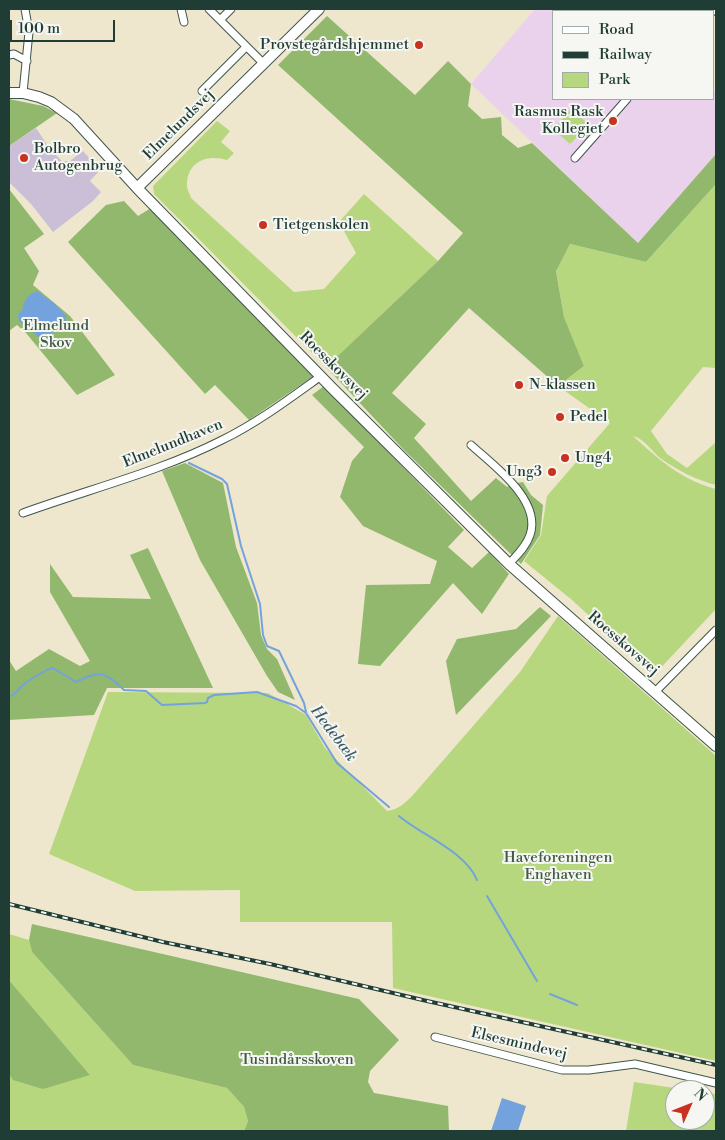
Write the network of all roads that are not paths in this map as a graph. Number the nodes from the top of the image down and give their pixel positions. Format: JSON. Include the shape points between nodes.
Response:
{"nodes":[{"id":1,"x":25,"y":9,"type":"edge"},
{"id":2,"x":181,"y":9,"type":"edge"},
{"id":3,"x":209,"y":9,"type":"edge"},
{"id":4,"x":231,"y":9,"type":"edge"},
{"id":5,"x":318,"y":9,"type":"edge"},
{"id":6,"x":220,"y":20,"type":"junction"},
{"id":7,"x":184,"y":22,"type":"dead end"},
{"id":8,"x":246,"y":47,"type":"junction"},
{"id":9,"x":9,"y":55,"type":"edge"},
{"id":10,"x":27,"y":60,"type":"junction"},
{"id":11,"x":263,"y":64,"type":"junction"},
{"id":12,"x":202,"y":91,"type":"dead end"},
{"id":13,"x":9,"y":93,"type":"edge"},
{"id":14,"x":22,"y":93,"type":"junction"},
{"id":15,"x":626,"y":100,"type":"edge"},
{"id":16,"x":574,"y":158,"type":"dead end"},
{"id":17,"x":137,"y":188,"type":"junction"},
{"id":18,"x":321,"y":376,"type":"junction"},
{"id":19,"x":471,"y":445,"type":"dead end"},
{"id":20,"x":22,"y":513,"type":"dead end"},
{"id":21,"x":509,"y":564,"type":"junction"},
{"id":22,"x":716,"y":630,"type":"edge"},
{"id":23,"x":655,"y":692,"type":"junction"},
{"id":24,"x":716,"y":746,"type":"edge"},
{"id":25,"x":435,"y":1037,"type":"dead end"},
{"id":26,"x":716,"y":1083,"type":"edge"}],
"edges":[{"from":1,"to":10,"type":"street","via":[[30,32]]},
{"from":2,"to":7,"type":"street"},
{"from":3,"to":6,"type":"street"},
{"from":4,"to":6,"type":"street"},
{"from":5,"to":11,"type":"street","name":"Elmelundsvej"},
{"from":6,"to":8,"type":"street"},
{"from":8,"to":11,"type":"street"},
{"from":8,"to":12,"type":"street"},
{"from":9,"to":10,"type":"street"},
{"from":10,"to":14,"type":"street"},
{"from":11,"to":17,"type":"street","name":"Elmelundsvej"},
{"from":13,"to":14,"type":"street"},
{"from":14,"to":17,"type":"street","via":[[39,96],[74,119]]},
{"from":15,"to":16,"type":"street"},
{"from":17,"to":18,"type":"street","name":"Roesskovsvej"},
{"from":18,"to":20,"type":"street","name":"Elmelundhaven","via":[[249,426],[215,444],[146,472]]},
{"from":18,"to":21,"type":"street","name":"Roesskovsvej"},
{"from":19,"to":21,"type":"street","via":[[514,484],[529,510],[531,534]]},
{"from":21,"to":23,"type":"street","name":"Roesskovsvej"},
{"from":22,"to":23,"type":"street"},
{"from":23,"to":24,"type":"street","name":"Roesskovsvej"},
{"from":25,"to":26,"type":"street","name":"Elsesmindevej","via":[[562,1070],[635,1064]]}]}
